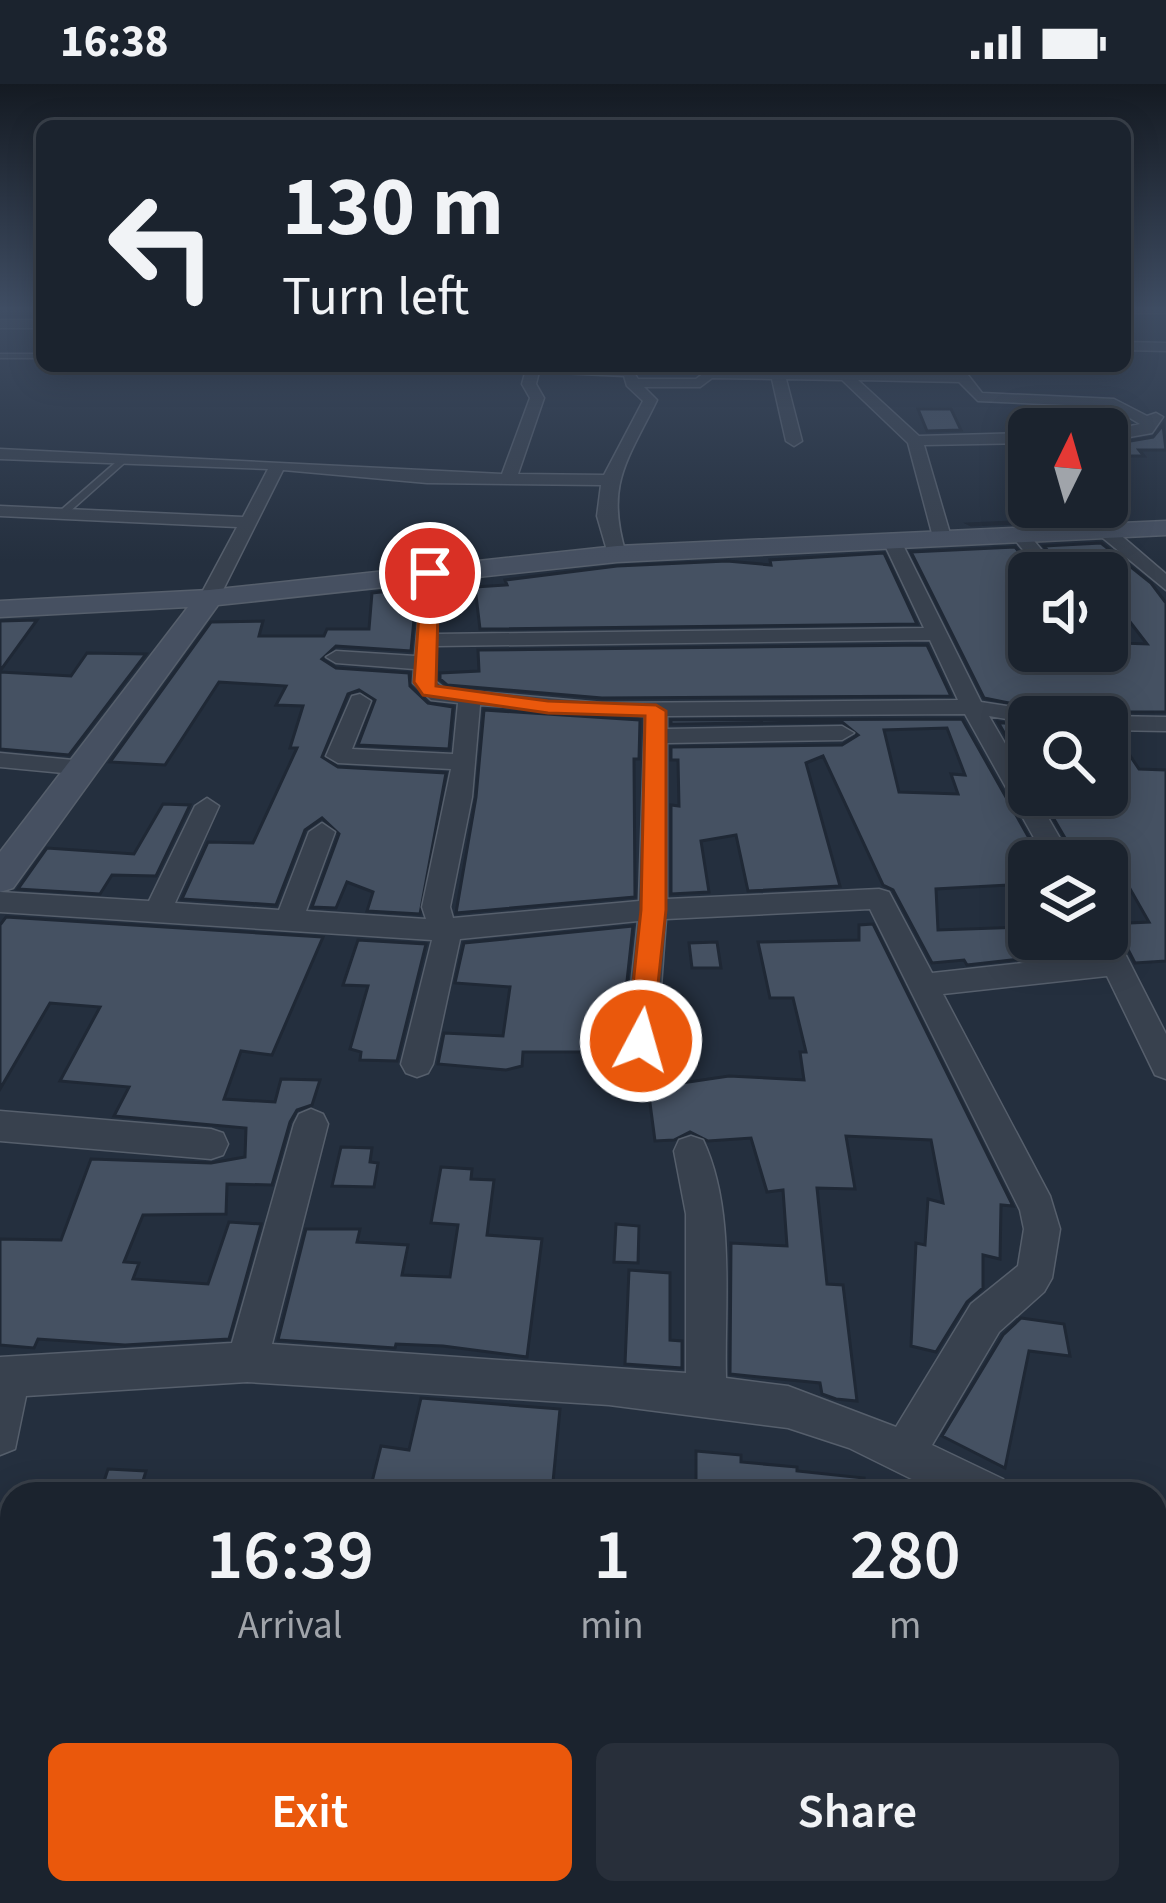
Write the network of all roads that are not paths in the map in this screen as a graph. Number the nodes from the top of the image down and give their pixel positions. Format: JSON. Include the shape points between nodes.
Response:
{"nodes":[{"id":1,"x":534,"y":393,"type":"edge"},
{"id":2,"x":645,"y":393,"type":"edge"},
{"id":3,"x":782,"y":393,"type":"edge"},
{"id":4,"x":863,"y":393,"type":"edge"},
{"id":5,"x":971,"y":393,"type":"edge"},
{"id":6,"x":1166,"y":416,"type":"edge"},
{"id":7,"x":1150,"y":431,"type":"junction"},
{"id":8,"x":1128,"y":434,"type":"edge"},
{"id":9,"x":1008,"y":439,"type":"edge"},
{"id":10,"x":794,"y":441,"type":"dead end"},
{"id":11,"x":915,"y":441,"type":"junction"},
{"id":12,"x":0,"y":454,"type":"edge"},
{"id":13,"x":126,"y":458,"type":"junction"},
{"id":14,"x":278,"y":465,"type":"junction"},
{"id":15,"x":509,"y":478,"type":"junction"},
{"id":16,"x":610,"y":480,"type":"junction"},
{"id":17,"x":0,"y":511,"type":"edge"},
{"id":18,"x":64,"y":512,"type":"junction"},
{"id":19,"x":245,"y":522,"type":"junction"},
{"id":20,"x":1166,"y":528,"type":"edge"},
{"id":21,"x":1104,"y":530,"type":"junction"},
{"id":22,"x":1019,"y":534,"type":"junction"},
{"id":23,"x":942,"y":537,"type":"junction"},
{"id":24,"x":891,"y":539,"type":"junction"},
{"id":25,"x":1034,"y":552,"type":"edge"},
{"id":26,"x":617,"y":554,"type":"junction"},
{"id":27,"x":430,"y":573,"type":"junction"},
{"id":28,"x":1166,"y":584,"type":"edge"},
{"id":29,"x":209,"y":598,"type":"junction"},
{"id":30,"x":0,"y":609,"type":"edge"},
{"id":31,"x":937,"y":634,"type":"junction"},
{"id":32,"x":426,"y":651,"type":"junction"},
{"id":33,"x":336,"y":657,"type":"dead end"},
{"id":34,"x":470,"y":699,"type":"junction"},
{"id":35,"x":360,"y":701,"type":"dead end"},
{"id":36,"x":972,"y":706,"type":"junction"},
{"id":37,"x":1008,"y":712,"type":"edge"},
{"id":38,"x":656,"y":723,"type":"junction"},
{"id":39,"x":1128,"y":723,"type":"edge"},
{"id":40,"x":1166,"y":724,"type":"edge"},
{"id":41,"x":842,"y":733,"type":"dead end"},
{"id":42,"x":0,"y":760,"type":"edge"},
{"id":43,"x":461,"y":762,"type":"junction"},
{"id":44,"x":84,"y":768,"type":"junction"},
{"id":45,"x":208,"y":806,"type":"dead end"},
{"id":46,"x":322,"y":832,"type":"dead end"},
{"id":47,"x":1048,"y":840,"type":"edge"},
{"id":48,"x":0,"y":879,"type":"edge"},
{"id":49,"x":0,"y":902,"type":"edge"},
{"id":50,"x":653,"y":910,"type":"junction"},
{"id":51,"x":158,"y":911,"type":"junction"},
{"id":52,"x":289,"y":920,"type":"junction"},
{"id":53,"x":440,"y":930,"type":"junction"},
{"id":54,"x":1066,"y":960,"type":"edge"},
{"id":55,"x":1114,"y":960,"type":"edge"},
{"id":56,"x":924,"y":986,"type":"junction"},
{"id":57,"x":641,"y":1041,"type":"dead end"},
{"id":58,"x":417,"y":1064,"type":"dead end"},
{"id":59,"x":1166,"y":1066,"type":"edge"},
{"id":60,"x":311,"y":1124,"type":"dead end"},
{"id":61,"x":0,"y":1126,"type":"edge"},
{"id":62,"x":211,"y":1144,"type":"dead end"},
{"id":63,"x":692,"y":1151,"type":"dead end"},
{"id":64,"x":247,"y":1362,"type":"junction"},
{"id":65,"x":4,"y":1377,"type":"edge"},
{"id":66,"x":706,"y":1396,"type":"junction"},
{"id":67,"x":0,"y":1434,"type":"edge"},
{"id":68,"x":905,"y":1451,"type":"junction"},
{"id":69,"x":965,"y":1482,"type":"edge"}],
"edges":[{"from":1,"to":15,"type":"street"},
{"from":2,"to":16,"type":"street","via":[[648,407]]},
{"from":3,"to":10,"type":"street"},
{"from":4,"to":11,"type":"street"},
{"from":5,"to":7,"type":"street","via":[[1114,403]]},
{"from":6,"to":7,"type":"street"},
{"from":7,"to":8,"type":"street"},
{"from":9,"to":11,"type":"street"},
{"from":11,"to":23,"type":"street"},
{"from":12,"to":13,"type":"street"},
{"from":13,"to":14,"type":"street"},
{"from":13,"to":18,"type":"lane"},
{"from":14,"to":15,"type":"street"},
{"from":14,"to":19,"type":"street"},
{"from":15,"to":16,"type":"street"},
{"from":16,"to":26,"type":"street","via":[[606,516]]},
{"from":17,"to":18,"type":"street"},
{"from":18,"to":19,"type":"street"},
{"from":19,"to":29,"type":"street"},
{"from":20,"to":21,"type":"street"},
{"from":21,"to":22,"type":"street"},
{"from":21,"to":28,"type":"street"},
{"from":22,"to":23,"type":"street"},
{"from":22,"to":25,"type":"street"},
{"from":23,"to":24,"type":"street"},
{"from":24,"to":26,"type":"street"},
{"from":24,"to":31,"type":"street"},
{"from":26,"to":27,"type":"street"},
{"from":27,"to":29,"type":"street"},
{"from":27,"to":32,"type":"street"},
{"from":29,"to":30,"type":"street"},
{"from":29,"to":44,"type":"street"},
{"from":31,"to":32,"type":"street"},
{"from":31,"to":36,"type":"street"},
{"from":32,"to":33,"type":"street"},
{"from":32,"to":34,"type":"street","via":[[425,688]]},
{"from":34,"to":38,"type":"street"},
{"from":34,"to":43,"type":"street"},
{"from":35,"to":43,"type":"street","via":[[338,756]]},
{"from":36,"to":37,"type":"street"},
{"from":36,"to":38,"type":"street"},
{"from":36,"to":47,"type":"street"},
{"from":38,"to":41,"type":"street"},
{"from":38,"to":50,"type":"street"},
{"from":39,"to":40,"type":"street"},
{"from":42,"to":44,"type":"street"},
{"from":43,"to":53,"type":"street","via":[[436,908]]},
{"from":44,"to":48,"type":"street"},
{"from":45,"to":51,"type":"street"},
{"from":46,"to":52,"type":"street"},
{"from":49,"to":51,"type":"street"},
{"from":50,"to":53,"type":"street"},
{"from":50,"to":56,"type":"street","via":[[879,898]]},
{"from":50,"to":57,"type":"street"},
{"from":51,"to":52,"type":"street"},
{"from":52,"to":53,"type":"street"},
{"from":53,"to":58,"type":"street","via":[[446,940]]},
{"from":54,"to":56,"type":"street"},
{"from":55,"to":59,"type":"street"},
{"from":56,"to":68,"type":"street","via":[[1037,1208],[1042,1250],[1031,1279],[985,1318]]},
{"from":60,"to":64,"type":"street"},
{"from":61,"to":62,"type":"street"},
{"from":63,"to":66,"type":"street","via":[[704,1214]]},
{"from":64,"to":65,"type":"street"},
{"from":64,"to":66,"type":"street"},
{"from":65,"to":67,"type":"street"},
{"from":66,"to":68,"type":"street","via":[[788,1407]]},
{"from":68,"to":69,"type":"street"}]}
